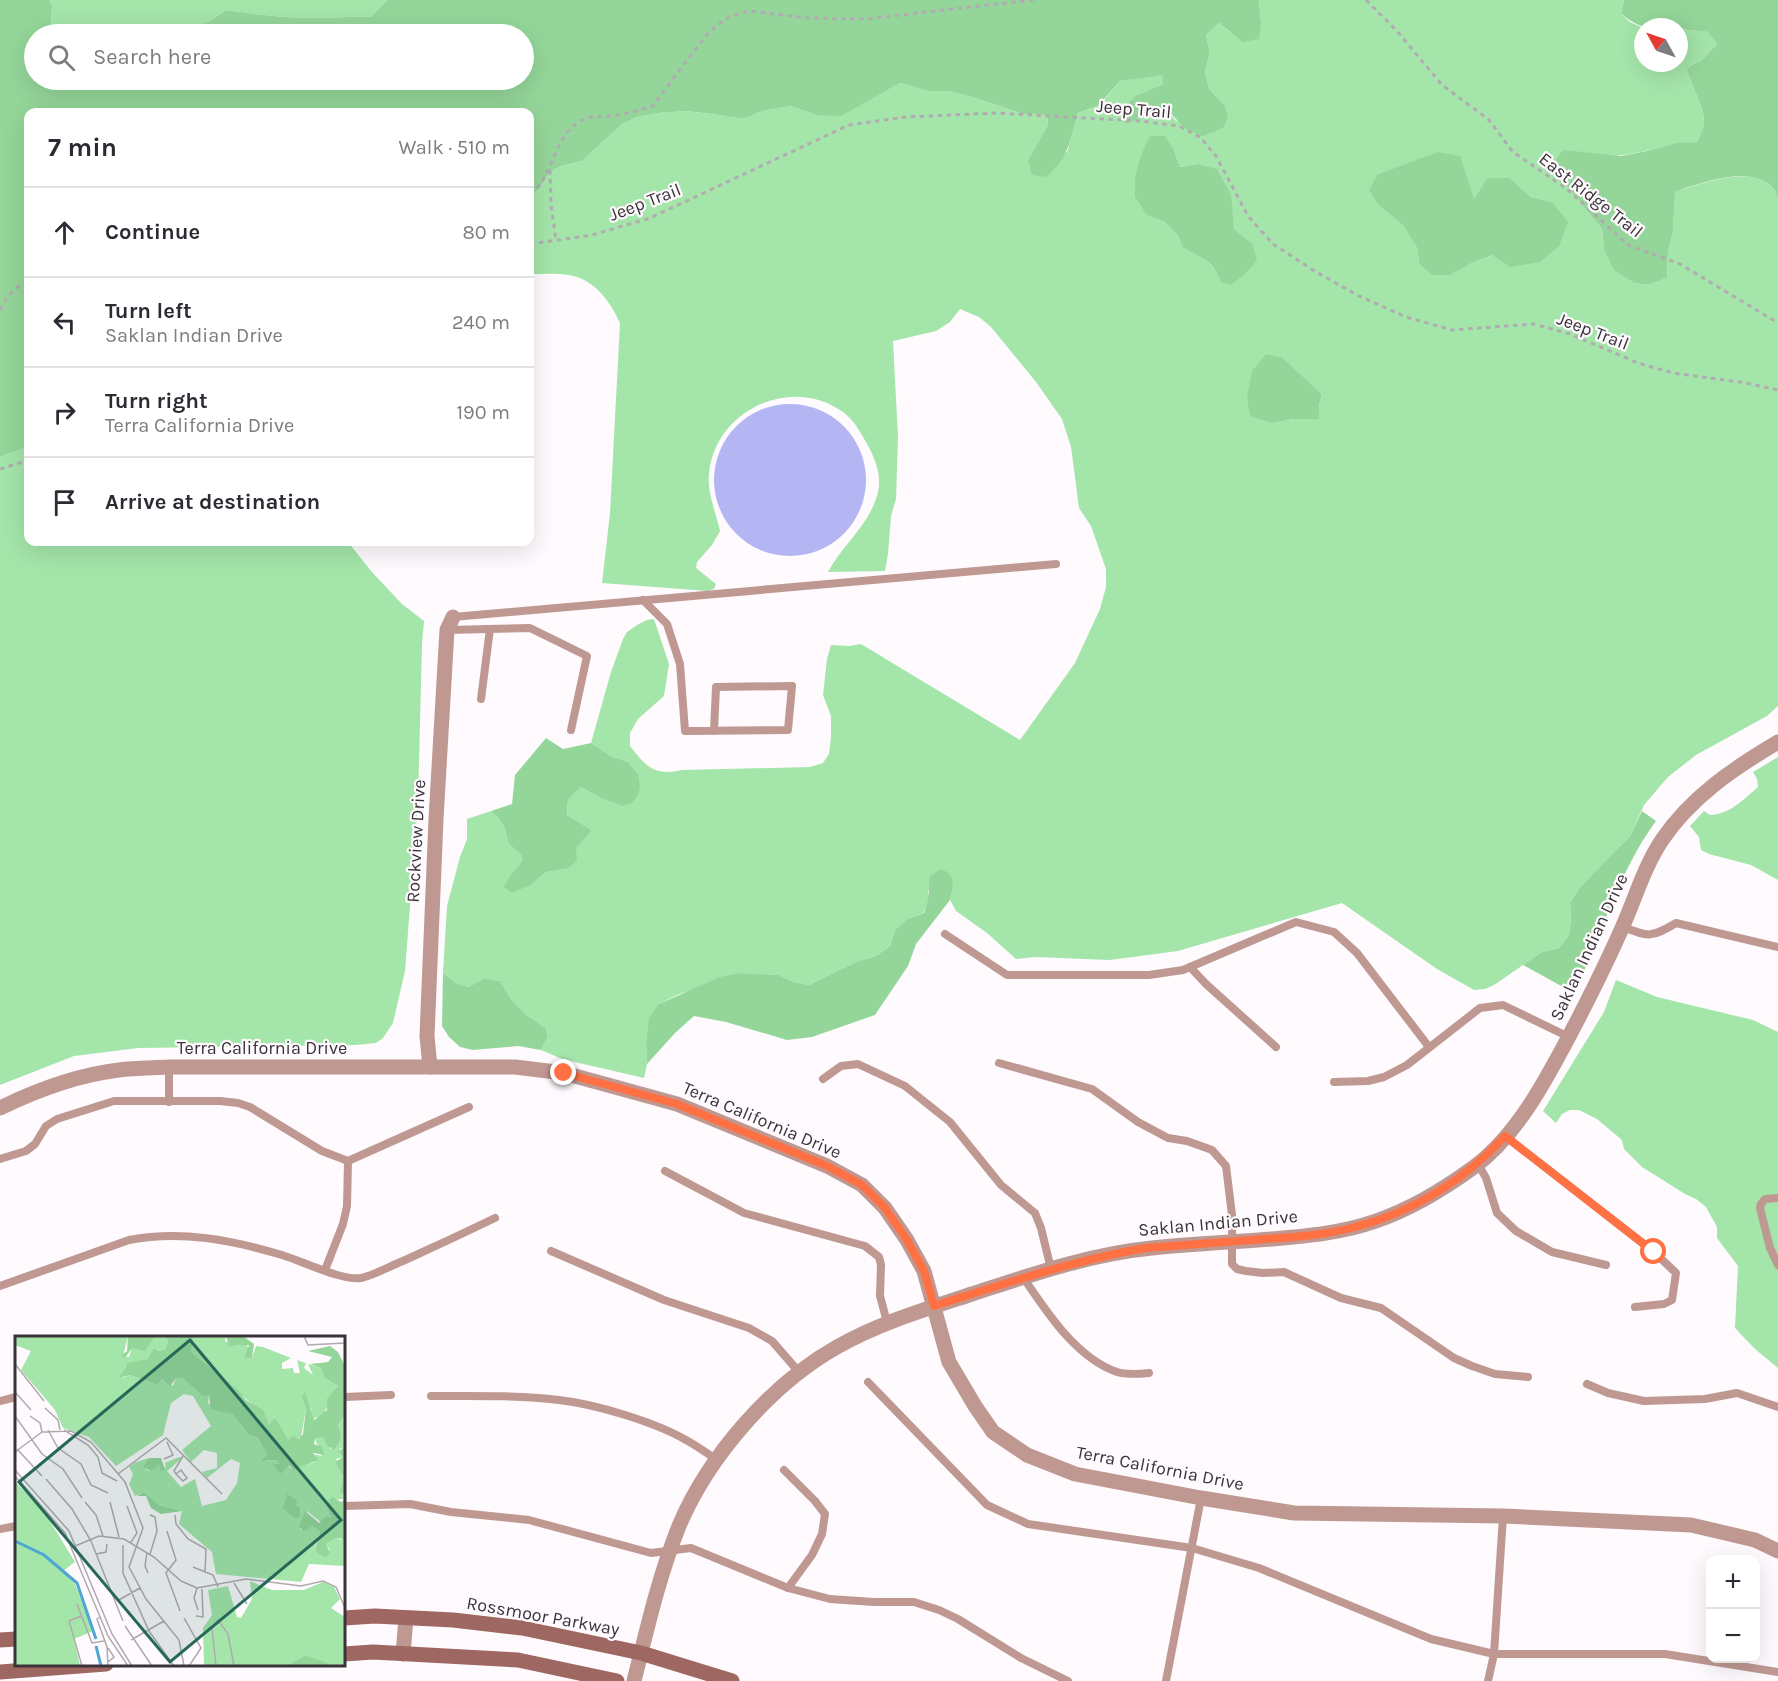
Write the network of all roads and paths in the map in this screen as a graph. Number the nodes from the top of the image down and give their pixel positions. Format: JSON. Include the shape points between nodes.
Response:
{"nodes":[{"id":1,"x":1034,"y":0,"type":"edge"},
{"id":2,"x":1366,"y":0,"type":"edge"},
{"id":3,"x":550,"y":169,"type":"junction"},
{"id":4,"x":534,"y":192,"type":"edge"},
{"id":5,"x":556,"y":240,"type":"junction"},
{"id":6,"x":534,"y":243,"type":"edge"},
{"id":7,"x":24,"y":284,"type":"edge"},
{"id":8,"x":0,"y":310,"type":"edge"},
{"id":9,"x":1778,"y":323,"type":"edge"},
{"id":10,"x":1778,"y":390,"type":"edge"},
{"id":11,"x":24,"y":462,"type":"edge"},
{"id":12,"x":0,"y":469,"type":"edge"},
{"id":13,"x":1056,"y":564,"type":"dead end"},
{"id":14,"x":643,"y":600,"type":"junction"},
{"id":15,"x":450,"y":624,"type":"junction"},
{"id":16,"x":490,"y":629,"type":"junction"},
{"id":17,"x":481,"y":699,"type":"dead end"},
{"id":18,"x":571,"y":730,"type":"dead end"},
{"id":19,"x":714,"y":731,"type":"junction"},
{"id":20,"x":1778,"y":742,"type":"edge"},
{"id":21,"x":1623,"y":927,"type":"junction"},
{"id":22,"x":945,"y":934,"type":"dead end"},
{"id":23,"x":1778,"y":947,"type":"edge"},
{"id":24,"x":1190,"y":967,"type":"junction"},
{"id":25,"x":1569,"y":1037,"type":"junction"},
{"id":26,"x":1276,"y":1047,"type":"dead end"},
{"id":27,"x":1429,"y":1047,"type":"junction"},
{"id":28,"x":999,"y":1063,"type":"dead end"},
{"id":29,"x":170,"y":1067,"type":"junction"},
{"id":30,"x":430,"y":1067,"type":"junction"},
{"id":31,"x":823,"y":1079,"type":"dead end"},
{"id":32,"x":1334,"y":1082,"type":"dead end"},
{"id":33,"x":169,"y":1102,"type":"junction"},
{"id":34,"x":469,"y":1107,"type":"dead end"},
{"id":35,"x":0,"y":1108,"type":"edge"},
{"id":36,"x":1505,"y":1136,"type":"junction"},
{"id":37,"x":0,"y":1159,"type":"edge"},
{"id":38,"x":348,"y":1161,"type":"junction"},
{"id":39,"x":1478,"y":1164,"type":"junction"},
{"id":40,"x":665,"y":1171,"type":"dead end"},
{"id":41,"x":1778,"y":1197,"type":"edge"},
{"id":42,"x":495,"y":1218,"type":"dead end"},
{"id":43,"x":1233,"y":1242,"type":"junction"},
{"id":44,"x":551,"y":1251,"type":"dead end"},
{"id":45,"x":1606,"y":1264,"type":"dead end"},
{"id":46,"x":1778,"y":1265,"type":"edge"},
{"id":47,"x":1051,"y":1269,"type":"junction"},
{"id":48,"x":325,"y":1270,"type":"junction"},
{"id":49,"x":1023,"y":1277,"type":"junction"},
{"id":50,"x":0,"y":1286,"type":"edge"},
{"id":51,"x":934,"y":1306,"type":"junction"},
{"id":52,"x":1635,"y":1307,"type":"dead end"},
{"id":53,"x":887,"y":1322,"type":"junction"},
{"id":54,"x":799,"y":1372,"type":"junction"},
{"id":55,"x":1149,"y":1372,"type":"dead end"},
{"id":56,"x":1528,"y":1377,"type":"dead end"},
{"id":57,"x":868,"y":1382,"type":"dead end"},
{"id":58,"x":1587,"y":1384,"type":"dead end"},
{"id":59,"x":392,"y":1395,"type":"dead end"},
{"id":60,"x":430,"y":1396,"type":"dead end"},
{"id":61,"x":15,"y":1397,"type":"edge"},
{"id":62,"x":345,"y":1397,"type":"edge"},
{"id":63,"x":0,"y":1401,"type":"edge"},
{"id":64,"x":1778,"y":1407,"type":"edge"},
{"id":65,"x":717,"y":1460,"type":"junction"},
{"id":66,"x":784,"y":1470,"type":"dead end"},
{"id":67,"x":1201,"y":1498,"type":"junction"},
{"id":68,"x":345,"y":1506,"type":"edge"},
{"id":69,"x":1503,"y":1516,"type":"junction"},
{"id":70,"x":15,"y":1526,"type":"edge"},
{"id":71,"x":0,"y":1529,"type":"edge"},
{"id":72,"x":1192,"y":1548,"type":"junction"},
{"id":73,"x":671,"y":1551,"type":"junction"},
{"id":74,"x":1778,"y":1551,"type":"edge"},
{"id":75,"x":788,"y":1588,"type":"junction"},
{"id":76,"x":345,"y":1618,"type":"edge"},
{"id":77,"x":406,"y":1618,"type":"junction"},
{"id":78,"x":15,"y":1639,"type":"edge"},
{"id":79,"x":0,"y":1640,"type":"edge"},
{"id":80,"x":641,"y":1653,"type":"junction"},
{"id":81,"x":345,"y":1654,"type":"edge"},
{"id":82,"x":403,"y":1654,"type":"junction"},
{"id":83,"x":1494,"y":1654,"type":"junction"},
{"id":84,"x":91,"y":1666,"type":"edge"},
{"id":85,"x":0,"y":1672,"type":"edge"},
{"id":86,"x":1778,"y":1672,"type":"edge"},
{"id":87,"x":617,"y":1681,"type":"edge"},
{"id":88,"x":634,"y":1681,"type":"edge"},
{"id":89,"x":732,"y":1681,"type":"edge"},
{"id":90,"x":1068,"y":1681,"type":"edge"},
{"id":91,"x":1166,"y":1681,"type":"edge"},
{"id":92,"x":1488,"y":1681,"type":"edge"}],
"edges":[{"from":1,"to":3,"type":"path","via":[[865,19],[748,11],[729,17],[710,32],[653,106],[588,118],[574,126],[560,140]]},
{"from":2,"to":9,"type":"path","name":"East Ridge Trail","via":[[1442,85],[1488,119],[1513,152],[1567,189],[1628,245],[1680,264]]},
{"from":3,"to":4,"type":"path"},
{"from":3,"to":5,"type":"path"},
{"from":5,"to":6,"type":"path","name":"Jeep Trail"},
{"from":5,"to":10,"type":"path","name":"Jeep Trail","via":[[592,235],[650,218],[849,124],[906,117],[998,114],[1179,126],[1200,137],[1216,156],[1248,216],[1273,244],[1358,295],[1406,317],[1452,330],[1534,324],[1673,373]]},
{"from":7,"to":8,"type":"path","via":[[14,289]]},
{"from":11,"to":12,"type":"path"},
{"from":13,"to":14,"type":"lane"},
{"from":14,"to":15,"type":"lane"},
{"from":14,"to":19,"type":"lane","via":[[666,624],[680,663],[685,731]]},
{"from":15,"to":16,"type":"lane"},
{"from":15,"to":30,"type":"street","name":"Rockview Drive","via":[[436,819],[427,1036]]},
{"from":16,"to":17,"type":"lane"},
{"from":16,"to":18,"type":"lane","via":[[530,628],[587,656]]},
{"from":19,"to":19,"type":"lane","via":[[788,730],[792,686],[716,687]]},
{"from":20,"to":21,"type":"street","name":"Saklan Indian Drive","via":[[1713,784],[1685,812],[1648,866]]},
{"from":21,"to":23,"type":"lane","via":[[1646,936],[1676,923]]},
{"from":21,"to":25,"type":"street","name":"Saklan Indian Drive"},
{"from":22,"to":24,"type":"lane","via":[[1007,975],[1149,975]]},
{"from":24,"to":26,"type":"lane"},
{"from":24,"to":27,"type":"lane","via":[[1296,922],[1334,932],[1357,953]]},
{"from":25,"to":27,"type":"lane","via":[[1503,1005],[1480,1008]]},
{"from":25,"to":36,"type":"street","name":"Saklan Indian Drive","via":[[1547,1077]]},
{"from":27,"to":32,"type":"lane","via":[[1384,1077]]},
{"from":28,"to":43,"type":"lane","via":[[1092,1089],[1168,1138],[1212,1150],[1226,1166]]},
{"from":29,"to":30,"type":"street","name":"Terra California Drive"},
{"from":29,"to":33,"type":"lane"},
{"from":29,"to":35,"type":"street","name":"Terra California Drive","via":[[117,1070],[70,1081]]},
{"from":30,"to":51,"type":"street","name":"Terra California Drive","via":[[515,1067],[564,1073],[677,1104],[827,1166],[862,1185],[885,1208],[924,1271]]},
{"from":31,"to":47,"type":"lane","via":[[840,1066],[858,1064],[905,1086],[950,1122],[1001,1185],[1035,1213]]},
{"from":33,"to":37,"type":"lane","via":[[114,1101],[57,1119],[46,1126],[26,1151]]},
{"from":33,"to":38,"type":"lane","via":[[238,1103],[322,1151]]},
{"from":34,"to":38,"type":"lane"},
{"from":36,"to":39,"type":"street","name":"Saklan Indian Drive"},
{"from":36,"to":52,"type":"lane","via":[[1676,1273],[1672,1300]]},
{"from":38,"to":48,"type":"lane","via":[[347,1206]]},
{"from":39,"to":43,"type":"street","name":"Saklan Indian Drive","via":[[1435,1193],[1376,1221],[1304,1236]]},
{"from":39,"to":45,"type":"lane","via":[[1497,1213],[1516,1231],[1552,1252]]},
{"from":40,"to":53,"type":"lane","via":[[744,1213],[865,1246],[879,1257],[880,1296]]},
{"from":41,"to":46,"type":"lane","via":[[1765,1198],[1760,1208]]},
{"from":42,"to":48,"type":"lane","via":[[360,1278]]},
{"from":43,"to":47,"type":"street","name":"Saklan Indian Drive","via":[[1146,1248]]},
{"from":43,"to":56,"type":"lane","via":[[1232,1264],[1237,1269],[1284,1272],[1341,1298],[1381,1308],[1454,1358],[1495,1374]]},
{"from":44,"to":54,"type":"lane","via":[[664,1300],[749,1328],[772,1341]]},
{"from":47,"to":49,"type":"street","name":"Saklan Indian Drive"},
{"from":48,"to":50,"type":"lane","via":[[221,1240],[150,1236]]},
{"from":49,"to":51,"type":"street","name":"Saklan Indian Drive"},
{"from":49,"to":55,"type":"lane","via":[[1054,1323],[1092,1358],[1117,1372]]},
{"from":51,"to":53,"type":"street","name":"Saklan Indian Drive"},
{"from":51,"to":67,"type":"street","name":"Terra California Drive","via":[[949,1362],[993,1432],[1027,1455],[1075,1474]]},
{"from":53,"to":54,"type":"street","name":"Saklan Indian Drive","via":[[835,1347]]},
{"from":54,"to":65,"type":"street","name":"Saklan Indian Drive","via":[[746,1424]]},
{"from":57,"to":72,"type":"lane","via":[[987,1505],[1028,1524]]},
{"from":58,"to":64,"type":"lane","via":[[1644,1401],[1705,1399],[1737,1393]]},
{"from":59,"to":62,"type":"lane"},
{"from":60,"to":65,"type":"lane","via":[[562,1400],[660,1428],[686,1439]]},
{"from":61,"to":63,"type":"lane"},
{"from":65,"to":73,"type":"street","name":"Saklan Indian Drive","via":[[691,1501]]},
{"from":66,"to":75,"type":"lane","via":[[825,1514],[822,1534],[812,1555]]},
{"from":67,"to":69,"type":"street","name":"Terra California Drive","via":[[1294,1513]]},
{"from":67,"to":72,"type":"lane"},
{"from":68,"to":73,"type":"lane","via":[[410,1504],[529,1520],[651,1553]]},
{"from":69,"to":74,"type":"street","name":"Terra California Drive","via":[[1691,1525],[1755,1540]]},
{"from":69,"to":83,"type":"lane"},
{"from":70,"to":71,"type":"lane"},
{"from":72,"to":83,"type":"lane","via":[[1259,1569],[1431,1640]]},
{"from":72,"to":91,"type":"lane"},
{"from":73,"to":75,"type":"lane","via":[[691,1548]]},
{"from":73,"to":80,"type":"street","name":"Saklan Indian Drive"},
{"from":75,"to":90,"type":"lane","via":[[830,1599],[914,1602],[939,1610]]},
{"from":76,"to":77,"type":"street","name":"Rossmoor Parkway"},
{"from":77,"to":80,"type":"street","name":"Rossmoor Parkway","via":[[522,1628]]},
{"from":77,"to":82,"type":"street"},
{"from":78,"to":79,"type":"street"},
{"from":80,"to":88,"type":"street","name":"Saklan Indian Drive"},
{"from":80,"to":89,"type":"street","name":"Rossmoor Parkway"},
{"from":81,"to":82,"type":"street"},
{"from":82,"to":87,"type":"street","via":[[518,1660]]},
{"from":83,"to":86,"type":"lane","via":[[1665,1654]]},
{"from":83,"to":92,"type":"lane"},
{"from":84,"to":85,"type":"street"}]}
